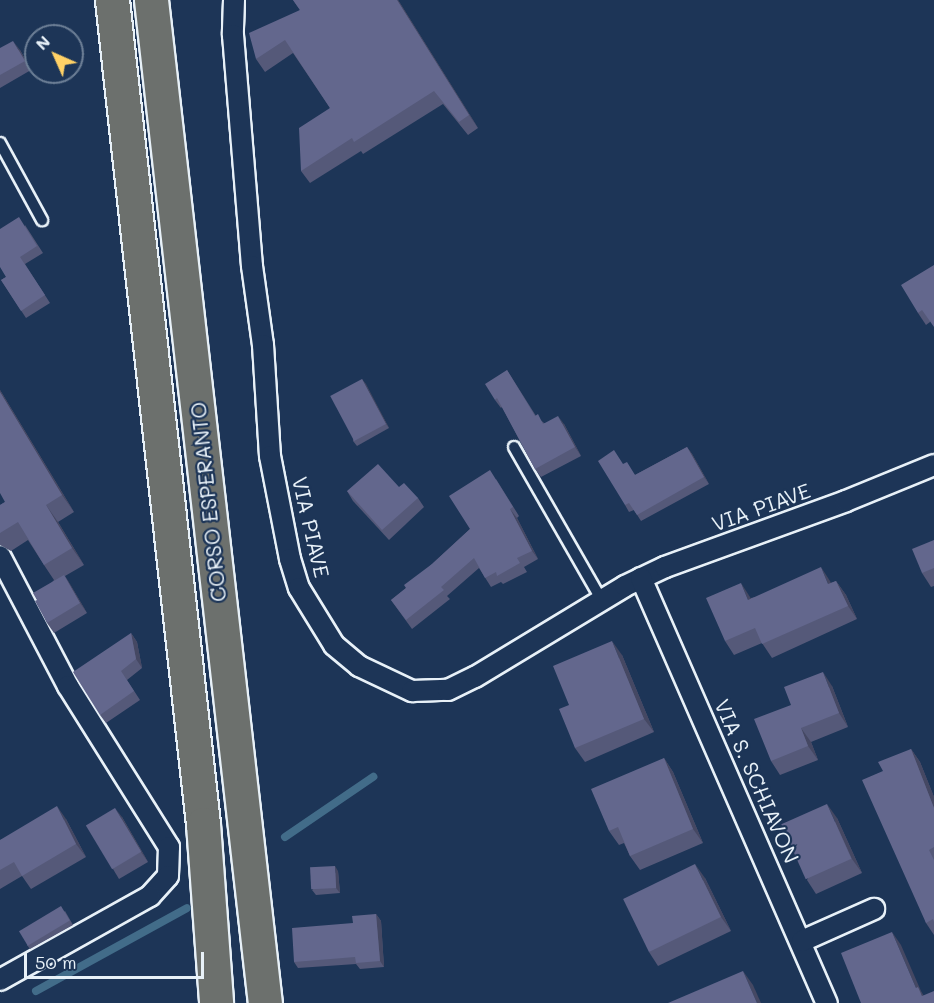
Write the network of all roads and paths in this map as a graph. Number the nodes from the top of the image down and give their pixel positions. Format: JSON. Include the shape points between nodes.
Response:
{"nodes":[{"id":1,"x":112,"y":0,"type":"edge"},
{"id":2,"x":151,"y":0,"type":"edge"},
{"id":3,"x":234,"y":0,"type":"edge"},
{"id":4,"x":0,"y":143,"type":"edge"},
{"id":5,"x":42,"y":220,"type":"dead end"},
{"id":6,"x":514,"y":447,"type":"dead end"},
{"id":7,"x":934,"y":465,"type":"edge"},
{"id":8,"x":0,"y":556,"type":"edge"},
{"id":9,"x":641,"y":578,"type":"junction"},
{"id":10,"x":602,"y":599,"type":"junction"},
{"id":11,"x":874,"y":909,"type":"dead end"},
{"id":12,"x":802,"y":941,"type":"junction"},
{"id":13,"x":0,"y":980,"type":"edge"},
{"id":14,"x":216,"y":1003,"type":"edge"},
{"id":15,"x":266,"y":1003,"type":"edge"},
{"id":16,"x":827,"y":1003,"type":"edge"}],
"edges":[{"from":1,"to":14,"type":"highway","name":"CORSO ESPERANTO","via":[[202,812]]},
{"from":2,"to":15,"type":"highway","name":"CORSO ESPERANTO"},
{"from":3,"to":10,"type":"street","name":"VIA PIAVE","via":[[233,35],[270,456],[290,560],[299,588],[316,619],[334,645],[359,666],[386,681],[412,691],[448,690]]},
{"from":4,"to":5,"type":"lane"},
{"from":6,"to":10,"type":"lane"},
{"from":7,"to":9,"type":"street","name":"VIA PIAVE"},
{"from":8,"to":13,"type":"street","via":[[68,687],[169,847],[168,876],[150,896]]},
{"from":9,"to":10,"type":"street","name":"VIA PIAVE"},
{"from":9,"to":12,"type":"street","name":"VIA S. SCHIAVON"},
{"from":11,"to":12,"type":"street"},
{"from":12,"to":16,"type":"street","name":"VIA S. SCHIAVON"}]}
